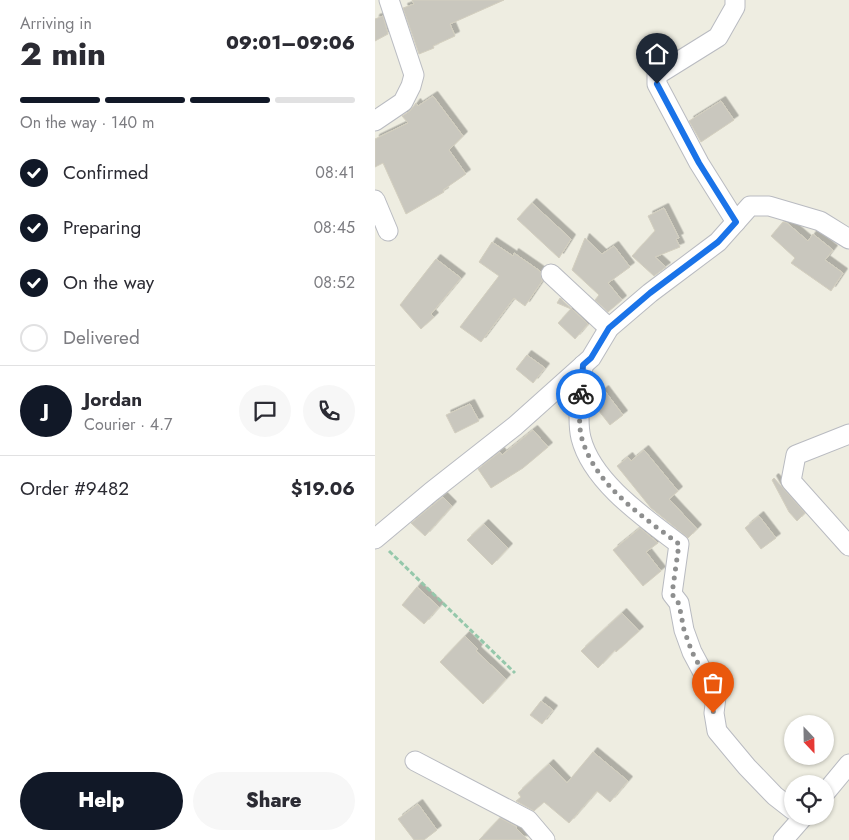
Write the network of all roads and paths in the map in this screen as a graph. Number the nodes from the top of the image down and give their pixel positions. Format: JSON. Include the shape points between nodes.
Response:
{"nodes":[{"id":1,"x":389,"y":0,"type":"edge"},
{"id":2,"x":735,"y":0,"type":"edge"},
{"id":3,"x":375,"y":121,"type":"edge"},
{"id":4,"x":375,"y":200,"type":"edge"},
{"id":5,"x":736,"y":222,"type":"junction"},
{"id":6,"x":388,"y":231,"type":"dead end"},
{"id":7,"x":849,"y":239,"type":"edge"},
{"id":8,"x":551,"y":274,"type":"dead end"},
{"id":9,"x":609,"y":328,"type":"junction"},
{"id":10,"x":583,"y":365,"type":"junction"},
{"id":11,"x":849,"y":434,"type":"edge"},
{"id":12,"x":375,"y":538,"type":"edge"},
{"id":13,"x":849,"y":546,"type":"edge"},
{"id":14,"x":515,"y":673,"type":"dead end"},
{"id":15,"x":415,"y":761,"type":"dead end"},
{"id":16,"x":849,"y":764,"type":"edge"},
{"id":17,"x":834,"y":782,"type":"edge"},
{"id":18,"x":784,"y":803,"type":"edge"},
{"id":19,"x":793,"y":825,"type":"edge"},
{"id":20,"x":545,"y":840,"type":"edge"},
{"id":21,"x":783,"y":840,"type":"edge"}],
"edges":[{"from":1,"to":3,"type":"street","via":[[415,76],[403,102]]},
{"from":2,"to":5,"type":"street","via":[[735,8],[718,37],[657,75],[657,84],[699,163]]},
{"from":4,"to":6,"type":"street"},
{"from":5,"to":7,"type":"street","via":[[750,206],[769,206],[820,221]]},
{"from":5,"to":9,"type":"street","via":[[718,242]]},
{"from":8,"to":9,"type":"street"},
{"from":9,"to":10,"type":"street","via":[[591,358]]},
{"from":10,"to":12,"type":"street","via":[[515,426]]},
{"from":10,"to":18,"type":"street","via":[[581,438],[589,458],[624,501],[679,544],[672,594],[679,604],[692,652],[716,697],[713,713],[717,731],[747,767]]},
{"from":11,"to":13,"type":"street","via":[[797,455],[791,481]]},
{"from":12,"to":14,"type":"path"},
{"from":15,"to":20,"type":"street","via":[[528,820]]},
{"from":16,"to":17,"type":"street"},
{"from":19,"to":21,"type":"street"}]}
